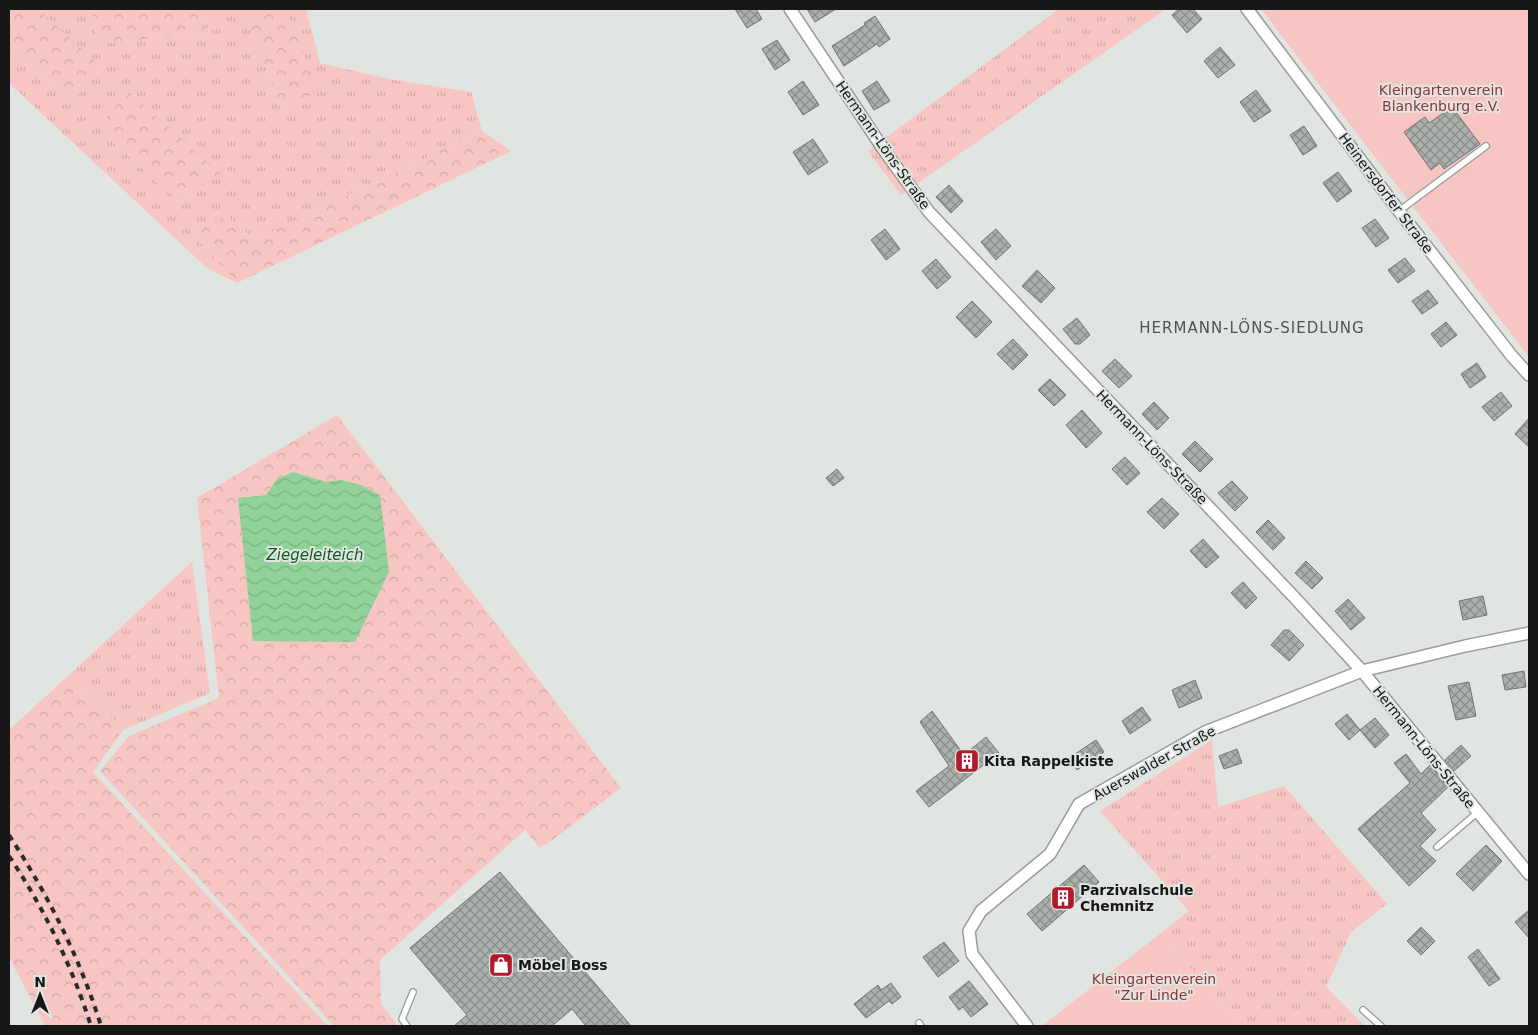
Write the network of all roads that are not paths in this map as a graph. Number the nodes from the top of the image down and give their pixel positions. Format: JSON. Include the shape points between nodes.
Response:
{"nodes":[{"id":1,"x":790,"y":9,"type":"edge"},
{"id":2,"x":1247,"y":9,"type":"edge"},
{"id":3,"x":1486,"y":146,"type":"dead end"},
{"id":4,"x":1399,"y":211,"type":"junction"},
{"id":5,"x":1529,"y":374,"type":"edge"},
{"id":6,"x":1529,"y":633,"type":"edge"},
{"id":7,"x":1362,"y":670,"type":"junction"},
{"id":8,"x":1478,"y":812,"type":"junction"},
{"id":9,"x":1437,"y":847,"type":"dead end"},
{"id":10,"x":1529,"y":874,"type":"edge"},
{"id":11,"x":413,"y":992,"type":"dead end"},
{"id":12,"x":1363,"y":1010,"type":"dead end"},
{"id":13,"x":408,"y":1026,"type":"edge"},
{"id":14,"x":1027,"y":1026,"type":"edge"},
{"id":15,"x":1380,"y":1026,"type":"edge"}],
"edges":[{"from":1,"to":7,"type":"street","name":"Hermann-Löns-Straße","via":[[929,212]]},
{"from":2,"to":4,"type":"street","name":"Heinersdorfer Straße"},
{"from":3,"to":4,"type":"lane"},
{"from":4,"to":5,"type":"street","name":"Heinersdorfer Straße"},
{"from":6,"to":7,"type":"street","name":"Auerswalder Straße"},
{"from":7,"to":8,"type":"street","name":"Hermann-Löns-Straße"},
{"from":7,"to":14,"type":"street","name":"Auerswalder Straße","via":[[1205,732],[1080,804],[1050,854],[981,912],[969,931],[972,954]]},
{"from":8,"to":9,"type":"lane"},
{"from":8,"to":10,"type":"street","name":"Hermann-Löns-Straße"},
{"from":11,"to":13,"type":"lane","via":[[402,1019]]},
{"from":12,"to":15,"type":"lane"}]}
